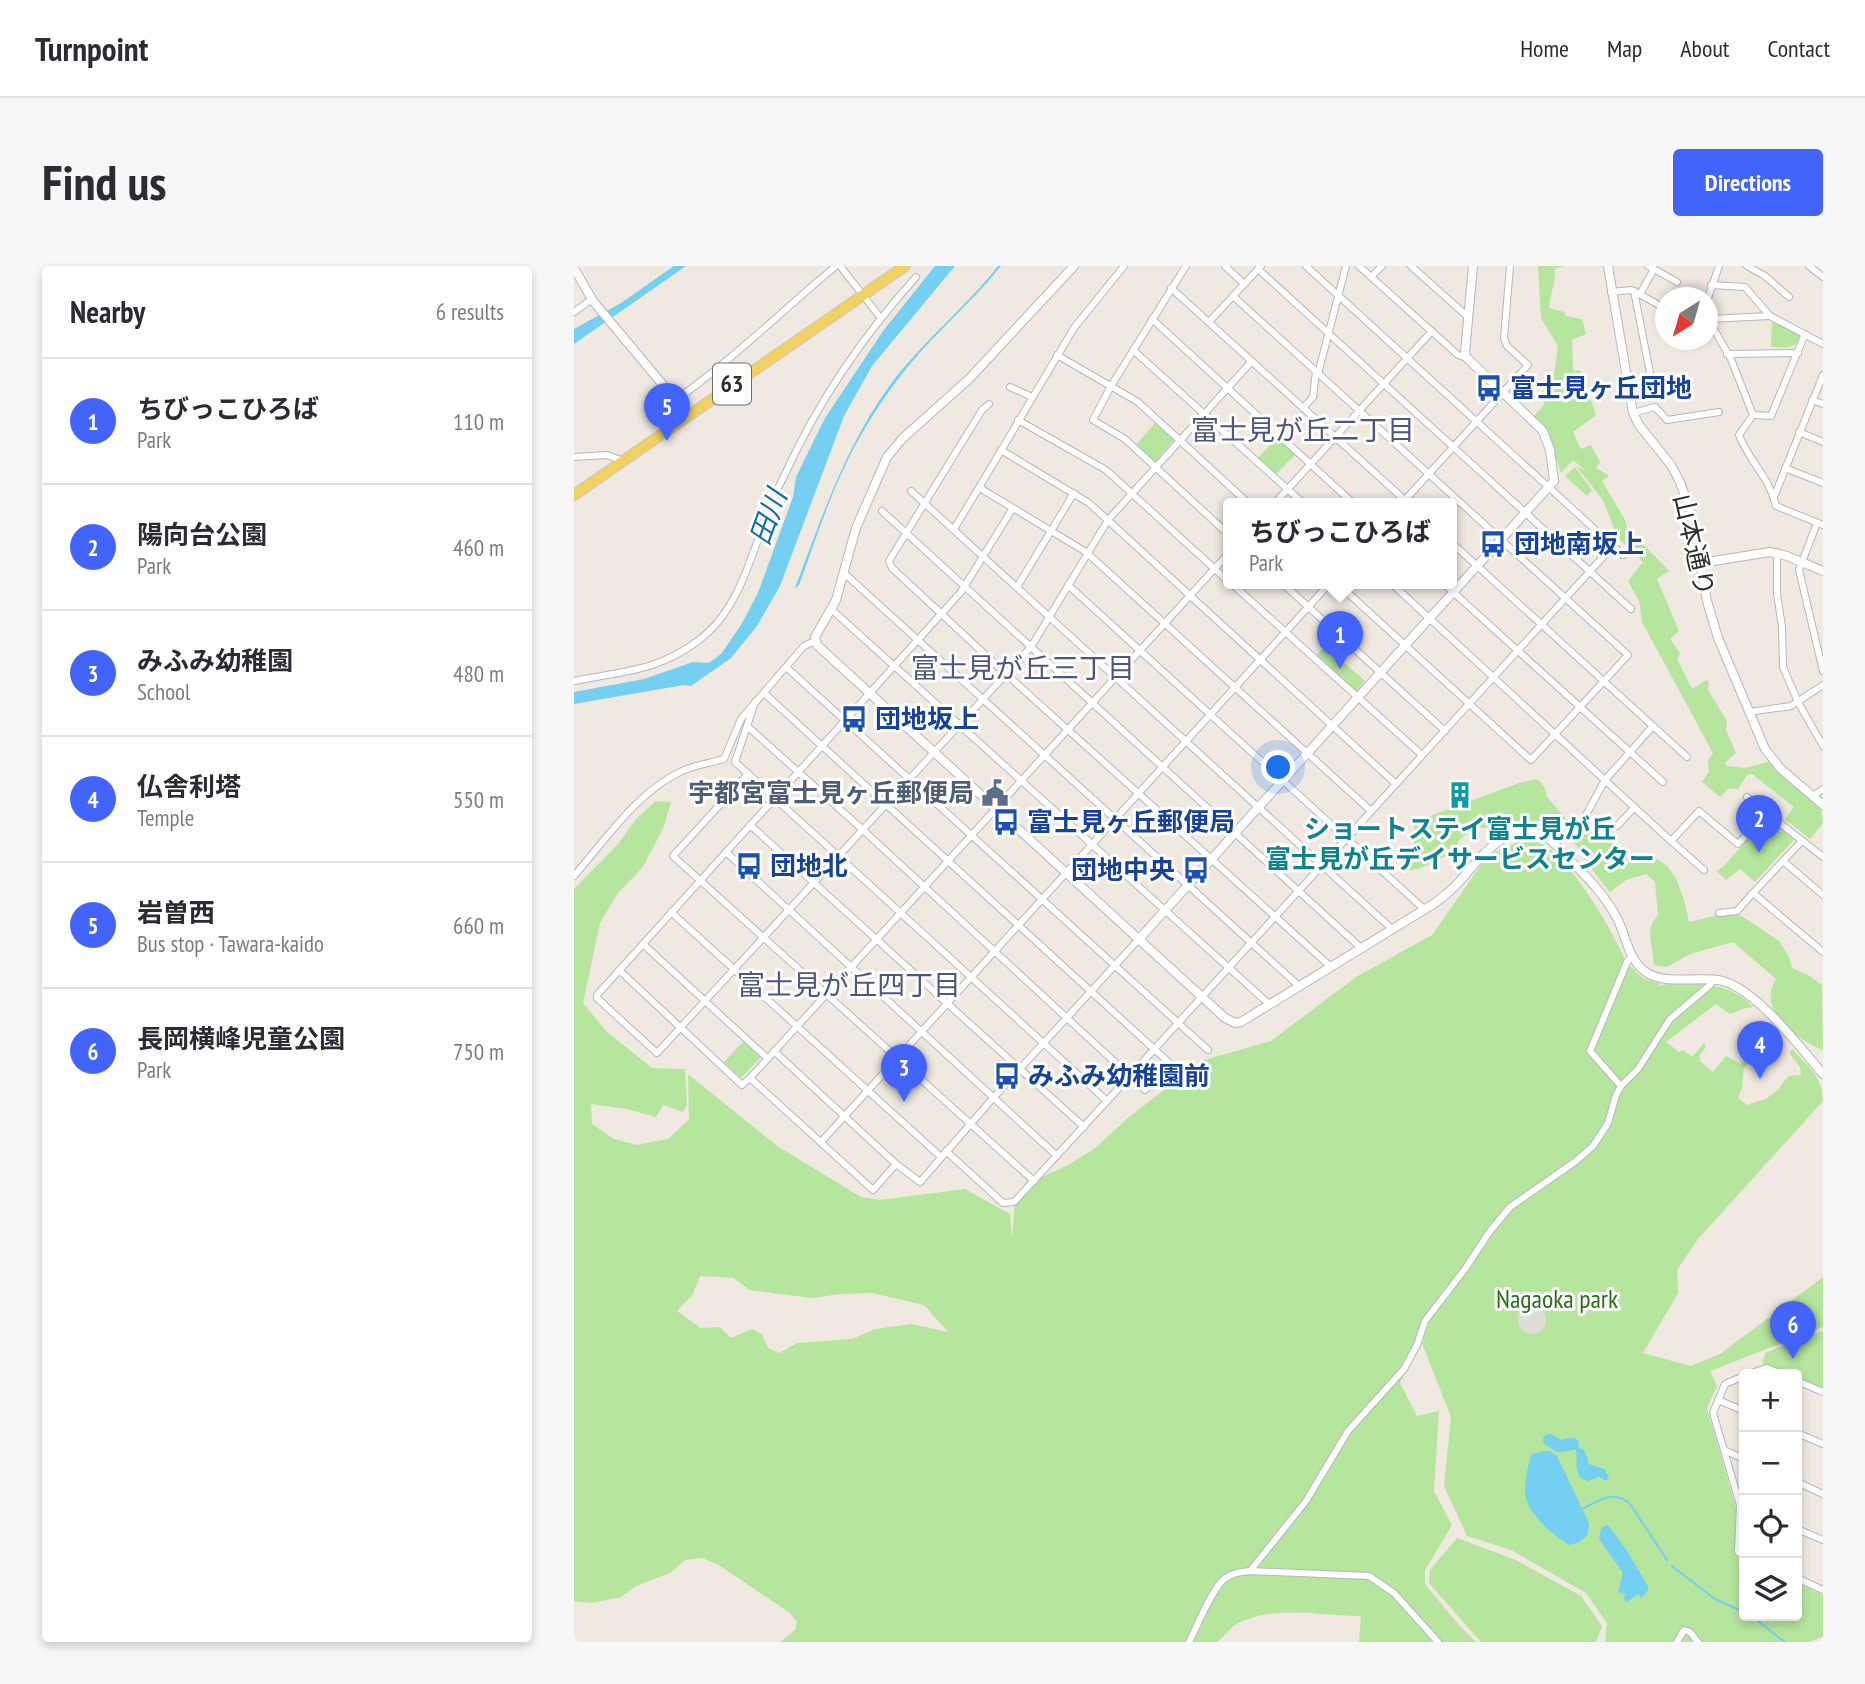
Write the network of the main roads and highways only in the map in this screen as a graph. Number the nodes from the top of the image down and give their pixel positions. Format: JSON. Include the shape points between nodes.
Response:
{"nodes":[{"id":1,"x":905,"y":266,"type":"edge"},
{"id":2,"x":574,"y":495,"type":"edge"}],
"edges":[{"from":1,"to":2,"type":"main road","number":"63"}]}
